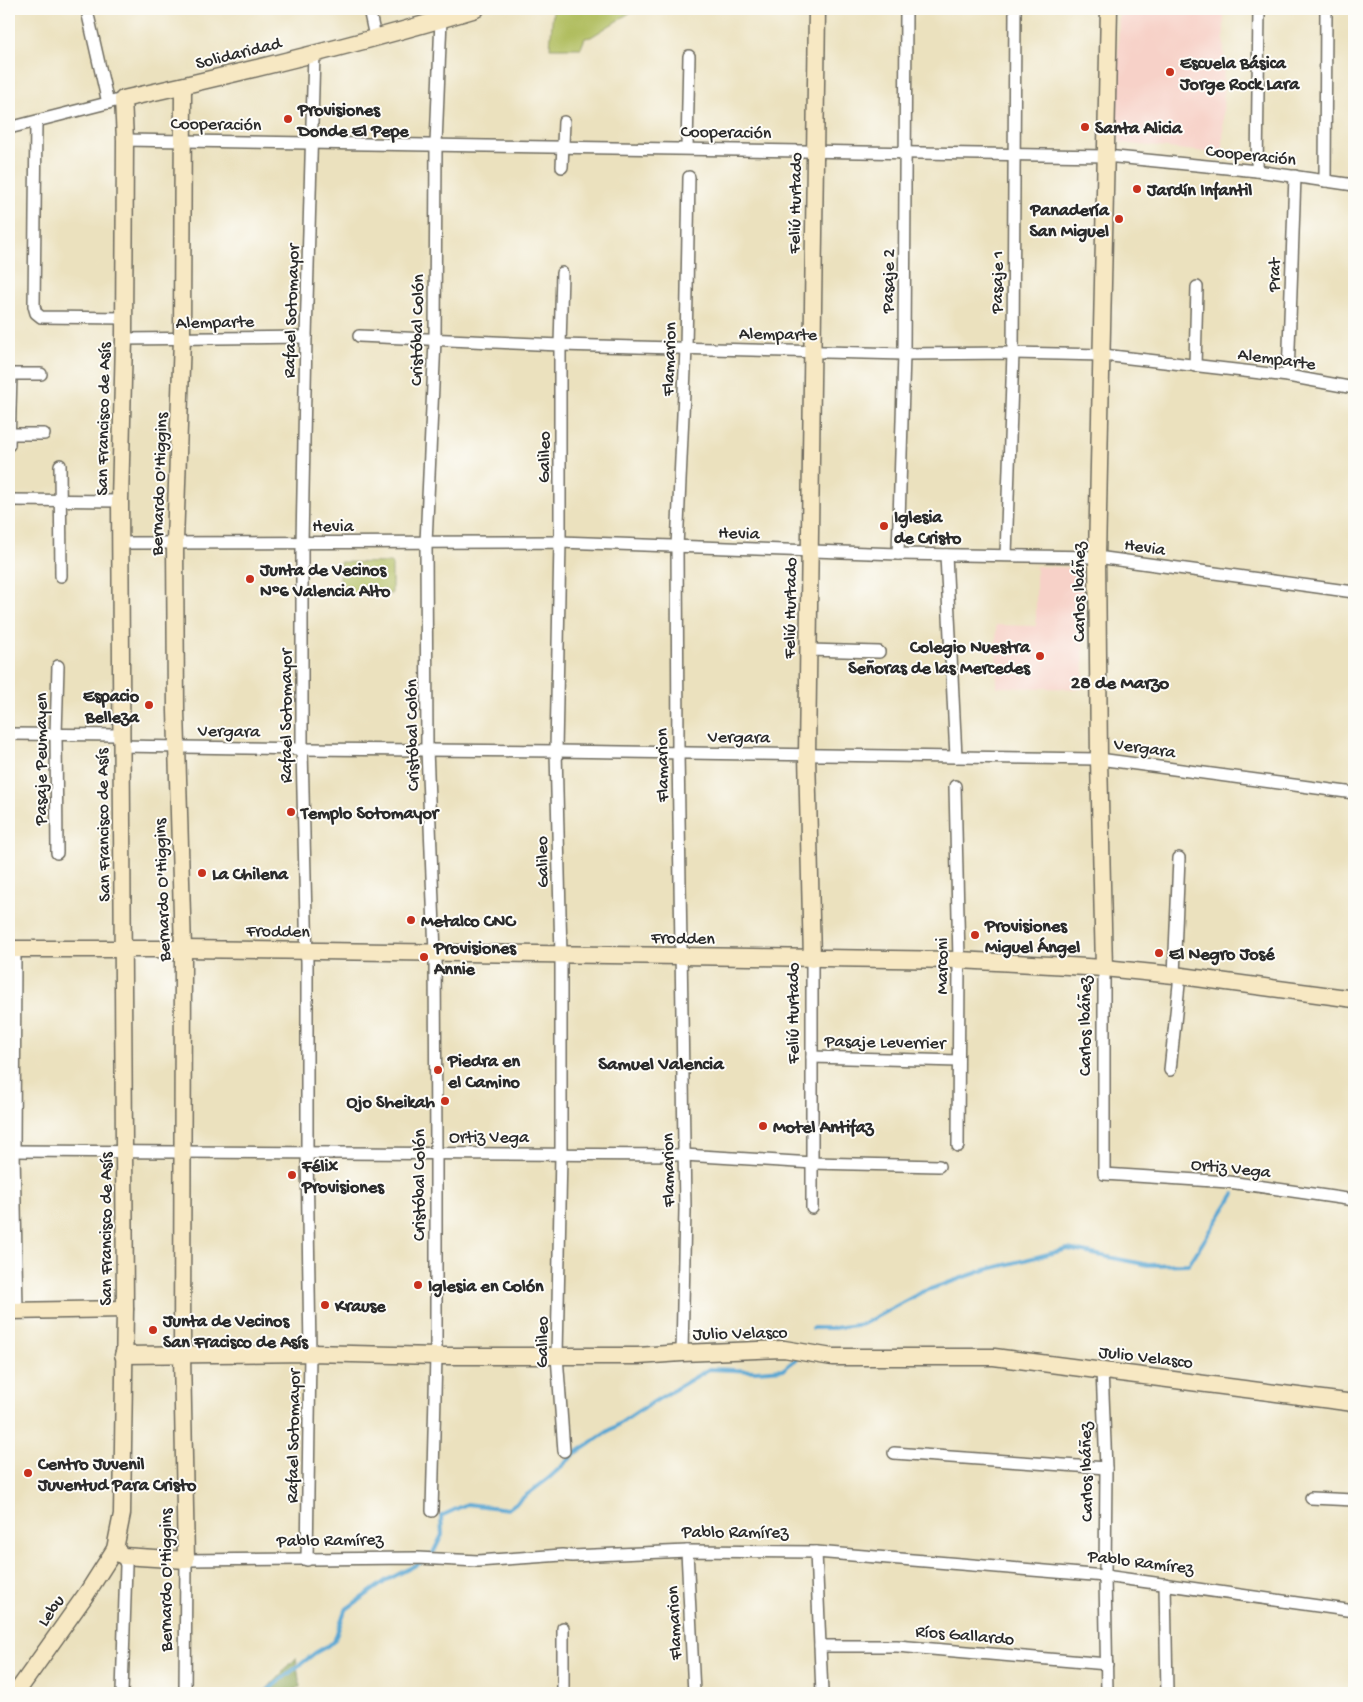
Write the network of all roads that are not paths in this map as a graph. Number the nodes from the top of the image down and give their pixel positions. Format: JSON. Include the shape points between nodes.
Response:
{"nodes":[{"id":1,"x":369,"y":9,"type":"edge"},
{"id":2,"x":476,"y":9,"type":"edge"},
{"id":3,"x":817,"y":9,"type":"edge"},
{"id":4,"x":906,"y":9,"type":"edge"},
{"id":5,"x":1015,"y":9,"type":"edge"},
{"id":6,"x":1109,"y":9,"type":"edge"},
{"id":7,"x":1259,"y":9,"type":"edge"},
{"id":8,"x":1326,"y":9,"type":"edge"},
{"id":9,"x":88,"y":15,"type":"dead end"},
{"id":10,"x":441,"y":19,"type":"junction"},
{"id":11,"x":375,"y":37,"type":"junction"},
{"id":12,"x":314,"y":53,"type":"junction"},
{"id":13,"x":689,"y":56,"type":"dead end"},
{"id":14,"x":183,"y":86,"type":"junction"},
{"id":15,"x":116,"y":101,"type":"junction"},
{"id":16,"x":36,"y":122,"type":"junction"},
{"id":17,"x":564,"y":122,"type":"dead end"},
{"id":18,"x":9,"y":128,"type":"edge"},
{"id":19,"x":125,"y":140,"type":"junction"},
{"id":20,"x":184,"y":140,"type":"junction"},
{"id":21,"x":312,"y":142,"type":"junction"},
{"id":22,"x":436,"y":144,"type":"junction"},
{"id":23,"x":563,"y":146,"type":"junction"},
{"id":24,"x":687,"y":148,"type":"junction"},
{"id":25,"x":815,"y":151,"type":"junction"},
{"id":26,"x":906,"y":152,"type":"junction"},
{"id":27,"x":1015,"y":154,"type":"junction"},
{"id":28,"x":1106,"y":156,"type":"junction"},
{"id":29,"x":562,"y":167,"type":"dead end"},
{"id":30,"x":1257,"y":171,"type":"junction"},
{"id":31,"x":689,"y":176,"type":"dead end"},
{"id":32,"x":1295,"y":176,"type":"junction"},
{"id":33,"x":1325,"y":181,"type":"junction"},
{"id":34,"x":1354,"y":185,"type":"edge"},
{"id":35,"x":562,"y":273,"type":"dead end"},
{"id":36,"x":1197,"y":287,"type":"dead end"},
{"id":37,"x":124,"y":318,"type":"junction"},
{"id":38,"x":359,"y":336,"type":"dead end"},
{"id":39,"x":306,"y":337,"type":"junction"},
{"id":40,"x":182,"y":338,"type":"junction"},
{"id":41,"x":124,"y":339,"type":"junction"},
{"id":42,"x":435,"y":340,"type":"junction"},
{"id":43,"x":560,"y":345,"type":"junction"},
{"id":44,"x":686,"y":348,"type":"junction"},
{"id":45,"x":812,"y":351,"type":"junction"},
{"id":46,"x":1013,"y":353,"type":"junction"},
{"id":47,"x":904,"y":354,"type":"junction"},
{"id":48,"x":1103,"y":355,"type":"junction"},
{"id":49,"x":1195,"y":366,"type":"junction"},
{"id":50,"x":10,"y":374,"type":"edge"},
{"id":51,"x":41,"y":374,"type":"dead end"},
{"id":52,"x":1288,"y":376,"type":"junction"},
{"id":53,"x":1354,"y":388,"type":"edge"},
{"id":54,"x":9,"y":434,"type":"edge"},
{"id":55,"x":44,"y":434,"type":"dead end"},
{"id":56,"x":9,"y":445,"type":"edge"},
{"id":57,"x":60,"y":465,"type":"dead end"},
{"id":58,"x":9,"y":500,"type":"edge"},
{"id":59,"x":60,"y":500,"type":"junction"},
{"id":60,"x":120,"y":501,"type":"junction"},
{"id":61,"x":120,"y":542,"type":"junction"},
{"id":62,"x":175,"y":542,"type":"junction"},
{"id":63,"x":560,"y":542,"type":"junction"},
{"id":64,"x":302,"y":543,"type":"junction"},
{"id":65,"x":426,"y":543,"type":"junction"},
{"id":66,"x":677,"y":547,"type":"junction"},
{"id":67,"x":810,"y":552,"type":"junction"},
{"id":68,"x":898,"y":554,"type":"junction"},
{"id":69,"x":946,"y":555,"type":"junction"},
{"id":70,"x":1006,"y":555,"type":"junction"},
{"id":71,"x":1097,"y":558,"type":"junction"},
{"id":72,"x":61,"y":576,"type":"dead end"},
{"id":73,"x":1354,"y":592,"type":"edge"},
{"id":74,"x":809,"y":650,"type":"junction"},
{"id":75,"x":879,"y":652,"type":"dead end"},
{"id":76,"x":58,"y":666,"type":"dead end"},
{"id":77,"x":9,"y":734,"type":"edge"},
{"id":78,"x":56,"y":734,"type":"junction"},
{"id":79,"x":120,"y":740,"type":"junction"},
{"id":80,"x":176,"y":747,"type":"junction"},
{"id":81,"x":302,"y":749,"type":"junction"},
{"id":82,"x":427,"y":749,"type":"junction"},
{"id":83,"x":556,"y":751,"type":"junction"},
{"id":84,"x":678,"y":753,"type":"junction"},
{"id":85,"x":808,"y":755,"type":"junction"},
{"id":86,"x":956,"y":757,"type":"junction"},
{"id":87,"x":1099,"y":759,"type":"junction"},
{"id":88,"x":955,"y":786,"type":"dead end"},
{"id":89,"x":1354,"y":793,"type":"edge"},
{"id":90,"x":57,"y":853,"type":"dead end"},
{"id":91,"x":1178,"y":858,"type":"dead end"},
{"id":92,"x":12,"y":949,"type":"edge"},
{"id":93,"x":124,"y":949,"type":"junction"},
{"id":94,"x":183,"y":949,"type":"junction"},
{"id":95,"x":307,"y":951,"type":"junction"},
{"id":96,"x":435,"y":953,"type":"junction"},
{"id":97,"x":561,"y":955,"type":"junction"},
{"id":98,"x":681,"y":957,"type":"junction"},
{"id":99,"x":812,"y":959,"type":"junction"},
{"id":100,"x":958,"y":960,"type":"junction"},
{"id":101,"x":1104,"y":968,"type":"junction"},
{"id":102,"x":1177,"y":975,"type":"junction"},
{"id":103,"x":1354,"y":999,"type":"edge"},
{"id":104,"x":812,"y":1057,"type":"junction"},
{"id":105,"x":958,"y":1060,"type":"junction"},
{"id":106,"x":1170,"y":1070,"type":"dead end"},
{"id":107,"x":958,"y":1146,"type":"dead end"},
{"id":108,"x":124,"y":1150,"type":"junction"},
{"id":109,"x":11,"y":1151,"type":"edge"},
{"id":110,"x":183,"y":1151,"type":"junction"},
{"id":111,"x":307,"y":1152,"type":"junction"},
{"id":112,"x":436,"y":1153,"type":"junction"},
{"id":113,"x":561,"y":1154,"type":"junction"},
{"id":114,"x":684,"y":1155,"type":"junction"},
{"id":115,"x":812,"y":1163,"type":"junction"},
{"id":116,"x":939,"y":1166,"type":"dead end"},
{"id":117,"x":1104,"y":1174,"type":"joint"},
{"id":118,"x":1354,"y":1200,"type":"edge"},
{"id":119,"x":812,"y":1208,"type":"dead end"},
{"id":120,"x":125,"y":1309,"type":"junction"},
{"id":121,"x":13,"y":1311,"type":"edge"},
{"id":122,"x":310,"y":1353,"type":"junction"},
{"id":123,"x":682,"y":1353,"type":"junction"},
{"id":124,"x":123,"y":1355,"type":"junction"},
{"id":125,"x":182,"y":1355,"type":"junction"},
{"id":126,"x":436,"y":1356,"type":"junction"},
{"id":127,"x":557,"y":1356,"type":"junction"},
{"id":128,"x":1102,"y":1370,"type":"junction"},
{"id":129,"x":1354,"y":1403,"type":"edge"},
{"id":130,"x":564,"y":1451,"type":"dead end"},
{"id":131,"x":894,"y":1454,"type":"dead end"},
{"id":132,"x":1106,"y":1468,"type":"junction"},
{"id":133,"x":1311,"y":1498,"type":"dead end"},
{"id":134,"x":1354,"y":1500,"type":"edge"},
{"id":135,"x":432,"y":1511,"type":"dead end"},
{"id":136,"x":687,"y":1551,"type":"junction"},
{"id":137,"x":816,"y":1552,"type":"junction"},
{"id":138,"x":119,"y":1553,"type":"junction"},
{"id":139,"x":186,"y":1560,"type":"junction"},
{"id":140,"x":307,"y":1560,"type":"junction"},
{"id":141,"x":1105,"y":1576,"type":"junction"},
{"id":142,"x":1165,"y":1584,"type":"junction"},
{"id":143,"x":1354,"y":1611,"type":"edge"},
{"id":144,"x":563,"y":1628,"type":"dead end"},
{"id":145,"x":820,"y":1646,"type":"junction"},
{"id":146,"x":1107,"y":1664,"type":"junction"},
{"id":147,"x":16,"y":1693,"type":"edge"},
{"id":148,"x":122,"y":1693,"type":"edge"},
{"id":149,"x":185,"y":1693,"type":"edge"},
{"id":150,"x":563,"y":1693,"type":"edge"},
{"id":151,"x":694,"y":1693,"type":"edge"},
{"id":152,"x":822,"y":1693,"type":"edge"},
{"id":153,"x":1107,"y":1693,"type":"edge"},
{"id":154,"x":1167,"y":1693,"type":"edge"}],
"edges":[{"from":1,"to":11,"type":"street"},
{"from":2,"to":10,"type":"main road","name":"Solidaridad"},
{"from":3,"to":25,"type":"main road","name":"Feliú Hurtado"},
{"from":4,"to":26,"type":"street","name":"Pasaje 2"},
{"from":5,"to":27,"type":"street","name":"Pasaje 1"},
{"from":6,"to":28,"type":"main road","name":"Carlos Ibáñez"},
{"from":7,"to":30,"type":"street"},
{"from":8,"to":33,"type":"street"},
{"from":9,"to":15,"type":"street"},
{"from":10,"to":11,"type":"main road","name":"Solidaridad"},
{"from":10,"to":22,"type":"street","name":"Cristóbal Colón"},
{"from":11,"to":12,"type":"main road","name":"Solidaridad"},
{"from":12,"to":14,"type":"main road","name":"Solidaridad"},
{"from":12,"to":21,"type":"street","name":"Rafael Sotomayor"},
{"from":13,"to":24,"type":"street"},
{"from":14,"to":15,"type":"main road","name":"Solidaridad"},
{"from":14,"to":20,"type":"main road","name":"Bernardo O'Higgins"},
{"from":15,"to":16,"type":"street","name":"Solidaridad"},
{"from":15,"to":19,"type":"main road","name":"San Francisco de Asís"},
{"from":16,"to":18,"type":"street","name":"Solidaridad"},
{"from":16,"to":37,"type":"street","via":[[36,313],[41,317]]},
{"from":17,"to":23,"type":"street"},
{"from":19,"to":20,"type":"street","name":"Cooperación"},
{"from":19,"to":37,"type":"main road","name":"San Francisco de Asís"},
{"from":20,"to":21,"type":"street","name":"Cooperación"},
{"from":20,"to":40,"type":"main road","name":"Bernardo O'Higgins"},
{"from":21,"to":22,"type":"street","name":"Cooperación"},
{"from":21,"to":39,"type":"street","name":"Rafael Sotomayor"},
{"from":22,"to":23,"type":"street","name":"Cooperación"},
{"from":22,"to":42,"type":"street","name":"Cristóbal Colón"},
{"from":23,"to":24,"type":"street","name":"Cooperación"},
{"from":23,"to":29,"type":"street"},
{"from":24,"to":25,"type":"street","name":"Cooperación"},
{"from":25,"to":26,"type":"street","name":"Cooperación"},
{"from":25,"to":45,"type":"main road","name":"Feliú Hurtado"},
{"from":26,"to":27,"type":"street","name":"Cooperación"},
{"from":26,"to":47,"type":"street","name":"Pasaje 2"},
{"from":27,"to":28,"type":"street","name":"Cooperación"},
{"from":27,"to":46,"type":"street","name":"Pasaje 1"},
{"from":28,"to":30,"type":"street","name":"Cooperación"},
{"from":28,"to":48,"type":"main road","name":"Carlos Ibáñez"},
{"from":30,"to":32,"type":"street","name":"Cooperación"},
{"from":31,"to":44,"type":"street","name":"Flamarion"},
{"from":32,"to":33,"type":"street","name":"Cooperación"},
{"from":32,"to":52,"type":"street","name":"Prat"},
{"from":33,"to":34,"type":"street","name":"Cooperación"},
{"from":35,"to":43,"type":"street","name":"Galileo"},
{"from":36,"to":49,"type":"street"},
{"from":37,"to":41,"type":"main road","name":"San Francisco de Asís"},
{"from":38,"to":42,"type":"street","name":"Alemparte"},
{"from":39,"to":40,"type":"street","name":"Alemparte"},
{"from":39,"to":64,"type":"street","name":"Rafael Sotomayor"},
{"from":40,"to":41,"type":"street","name":"Alemparte"},
{"from":40,"to":62,"type":"main road","name":"Bernardo O'Higgins"},
{"from":41,"to":60,"type":"main road","name":"San Francisco de Asís"},
{"from":42,"to":43,"type":"street","name":"Alemparte"},
{"from":42,"to":65,"type":"street","name":"Cristóbal Colón"},
{"from":43,"to":44,"type":"street","name":"Alemparte"},
{"from":43,"to":63,"type":"street","name":"Galileo"},
{"from":44,"to":45,"type":"street","name":"Alemparte"},
{"from":44,"to":66,"type":"street","name":"Flamarion"},
{"from":45,"to":47,"type":"street","name":"Alemparte"},
{"from":45,"to":67,"type":"main road","name":"Feliú Hurtado"},
{"from":46,"to":47,"type":"street","name":"Alemparte"},
{"from":46,"to":48,"type":"street","name":"Alemparte"},
{"from":46,"to":70,"type":"street","name":"Pasaje 1"},
{"from":47,"to":68,"type":"street","name":"Pasaje 2"},
{"from":48,"to":49,"type":"street","name":"Alemparte"},
{"from":48,"to":71,"type":"main road","name":"Carlos Ibáñez"},
{"from":49,"to":52,"type":"street","name":"Alemparte"},
{"from":50,"to":51,"type":"street"},
{"from":50,"to":54,"type":"street"},
{"from":52,"to":53,"type":"street","name":"Alemparte"},
{"from":54,"to":55,"type":"street"},
{"from":54,"to":56,"type":"street"},
{"from":57,"to":59,"type":"street"},
{"from":58,"to":59,"type":"street"},
{"from":59,"to":60,"type":"street"},
{"from":59,"to":72,"type":"street"},
{"from":60,"to":61,"type":"main road","name":"San Francisco de Asís"},
{"from":61,"to":62,"type":"street","name":"Hevia"},
{"from":61,"to":79,"type":"main road","name":"San Francisco de Asís"},
{"from":62,"to":64,"type":"street","name":"Hevia"},
{"from":62,"to":80,"type":"main road","name":"Bernardo O'Higgins"},
{"from":63,"to":65,"type":"street","name":"Hevia"},
{"from":63,"to":66,"type":"street","name":"Hevia"},
{"from":63,"to":83,"type":"street","name":"Galileo"},
{"from":64,"to":65,"type":"street","name":"Hevia"},
{"from":64,"to":81,"type":"street","name":"Rafael Sotomayor"},
{"from":65,"to":82,"type":"street","name":"Cristóbal Colón"},
{"from":66,"to":67,"type":"street","name":"Hevia"},
{"from":66,"to":84,"type":"street","name":"Flamarion"},
{"from":67,"to":68,"type":"street","name":"Hevia"},
{"from":67,"to":74,"type":"main road","name":"Feliú Hurtado"},
{"from":68,"to":69,"type":"street","name":"Hevia"},
{"from":69,"to":70,"type":"street","name":"Hevia"},
{"from":69,"to":86,"type":"street"},
{"from":70,"to":71,"type":"street","name":"Hevia"},
{"from":71,"to":73,"type":"street","name":"Hevia"},
{"from":71,"to":87,"type":"main road","name":"Carlos Ibáñez"},
{"from":74,"to":75,"type":"street"},
{"from":74,"to":85,"type":"main road","name":"Feliú Hurtado"},
{"from":76,"to":78,"type":"street","name":"Pasaje Peumayen"},
{"from":77,"to":78,"type":"street","name":"Vergara"},
{"from":78,"to":79,"type":"street","name":"Vergara"},
{"from":78,"to":90,"type":"street","name":"Pasaje Peumayen"},
{"from":79,"to":80,"type":"street","name":"Vergara"},
{"from":79,"to":93,"type":"main road","name":"San Francisco de Asís"},
{"from":80,"to":81,"type":"street","name":"Vergara"},
{"from":80,"to":94,"type":"main road","name":"Bernardo O'Higgins"},
{"from":81,"to":82,"type":"street","name":"Vergara"},
{"from":81,"to":95,"type":"street","name":"Rafael Sotomayor"},
{"from":82,"to":83,"type":"street","name":"Vergara"},
{"from":82,"to":96,"type":"street","name":"Cristóbal Colón"},
{"from":83,"to":84,"type":"street","name":"Vergara"},
{"from":83,"to":97,"type":"street","name":"Galileo"},
{"from":84,"to":85,"type":"street","name":"Vergara"},
{"from":84,"to":98,"type":"street","name":"Flamarion"},
{"from":85,"to":86,"type":"street","name":"Vergara"},
{"from":85,"to":99,"type":"main road","name":"Feliú Hurtado"},
{"from":86,"to":87,"type":"street","name":"Vergara"},
{"from":87,"to":89,"type":"street","name":"Vergara"},
{"from":87,"to":101,"type":"main road","name":"Carlos Ibáñez"},
{"from":88,"to":100,"type":"street","name":"Marconi"},
{"from":91,"to":102,"type":"street"},
{"from":92,"to":93,"type":"main road","name":"Frodden"},
{"from":92,"to":109,"type":"street"},
{"from":93,"to":94,"type":"main road","name":"Frodden"},
{"from":93,"to":108,"type":"main road","name":"San Francisco de Asís"},
{"from":94,"to":95,"type":"main road","name":"Frodden"},
{"from":94,"to":110,"type":"main road","name":"Bernardo O'Higgins"},
{"from":95,"to":96,"type":"main road","name":"Frodden"},
{"from":95,"to":111,"type":"street","name":"Rafael Sotomayor"},
{"from":96,"to":97,"type":"main road","name":"Frodden"},
{"from":96,"to":112,"type":"street","name":"Cristóbal Colón"},
{"from":97,"to":98,"type":"main road","name":"Frodden"},
{"from":97,"to":113,"type":"street","name":"Galileo"},
{"from":98,"to":99,"type":"main road","name":"Frodden"},
{"from":98,"to":114,"type":"street","name":"Flamarion"},
{"from":99,"to":100,"type":"main road","name":"Frodden"},
{"from":99,"to":104,"type":"street","name":"Feliú Hurtado"},
{"from":100,"to":101,"type":"main road","name":"Frodden"},
{"from":100,"to":105,"type":"street","name":"Marconi"},
{"from":101,"to":102,"type":"main road","name":"Frodden"},
{"from":101,"to":117,"type":"street","name":"Carlos Ibáñez"},
{"from":102,"to":103,"type":"main road","name":"Frodden"},
{"from":102,"to":106,"type":"street"},
{"from":104,"to":105,"type":"street","name":"Pasaje Leverrier"},
{"from":104,"to":115,"type":"street","name":"Feliú Hurtado"},
{"from":105,"to":107,"type":"street","name":"Marconi"},
{"from":108,"to":109,"type":"street","name":"Ortiz Vega"},
{"from":108,"to":110,"type":"street","name":"Ortiz Vega"},
{"from":108,"to":120,"type":"main road","name":"San Francisco de Asís"},
{"from":109,"to":121,"type":"street"},
{"from":110,"to":111,"type":"street","name":"Ortiz Vega"},
{"from":110,"to":125,"type":"main road","name":"Bernardo O'Higgins"},
{"from":111,"to":112,"type":"street","name":"Ortiz Vega"},
{"from":111,"to":122,"type":"street","name":"Rafael Sotomayor"},
{"from":112,"to":113,"type":"street","name":"Ortiz Vega"},
{"from":112,"to":126,"type":"street","name":"Cristóbal Colón"},
{"from":113,"to":114,"type":"street","name":"Ortiz Vega"},
{"from":113,"to":127,"type":"street","name":"Galileo"},
{"from":114,"to":115,"type":"street","name":"Ortiz Vega"},
{"from":114,"to":123,"type":"street","name":"Flamarion"},
{"from":115,"to":116,"type":"street","name":"Ortiz Vega"},
{"from":115,"to":119,"type":"street","name":"Feliú Hurtado"},
{"from":117,"to":118,"type":"street","name":"Ortiz Vega","via":[[1229,1182]]},
{"from":120,"to":121,"type":"main road"},
{"from":120,"to":124,"type":"main road","name":"San Francisco de Asís"},
{"from":122,"to":125,"type":"main road","name":"Julio Velasco"},
{"from":122,"to":126,"type":"main road","name":"Julio Velasco"},
{"from":122,"to":140,"type":"street","name":"Rafael Sotomayor"},
{"from":123,"to":127,"type":"main road","name":"Julio Velasco"},
{"from":123,"to":128,"type":"main road","name":"Julio Velasco","via":[[784,1349],[832,1357],[994,1357]]},
{"from":124,"to":125,"type":"main road","name":"Julio Velasco"},
{"from":124,"to":138,"type":"main road","name":"San Francisco de Asís"},
{"from":125,"to":139,"type":"main road","name":"Bernardo O'Higgins"},
{"from":126,"to":127,"type":"main road","name":"Julio Velasco"},
{"from":126,"to":135,"type":"street","name":"Cristóbal Colón"},
{"from":127,"to":130,"type":"street","name":"Galileo"},
{"from":128,"to":129,"type":"main road","name":"Julio Velasco"},
{"from":128,"to":132,"type":"street","name":"Carlos Ibáñez"},
{"from":131,"to":132,"type":"street"},
{"from":132,"to":141,"type":"street","name":"Carlos Ibáñez"},
{"from":133,"to":134,"type":"street"},
{"from":136,"to":137,"type":"street","name":"Pablo Ramírez"},
{"from":136,"to":140,"type":"street","name":"Pablo Ramírez","via":[[478,1561],[444,1558]]},
{"from":136,"to":151,"type":"street","name":"Flamarion"},
{"from":137,"to":141,"type":"street","name":"Pablo Ramírez"},
{"from":137,"to":145,"type":"street"},
{"from":138,"to":139,"type":"main road","name":"Pablo Ramírez"},
{"from":138,"to":147,"type":"main road","name":"Lebu"},
{"from":138,"to":148,"type":"street","name":"San Francisco de Asís","via":[[126,1565]]},
{"from":139,"to":140,"type":"street","name":"Pablo Ramírez"},
{"from":139,"to":149,"type":"street","name":"Bernardo O'Higgins"},
{"from":141,"to":142,"type":"street","name":"Pablo Ramírez"},
{"from":141,"to":146,"type":"street","name":"Carlos Ibáñez"},
{"from":142,"to":143,"type":"street","name":"Pablo Ramírez"},
{"from":142,"to":154,"type":"street"},
{"from":144,"to":150,"type":"street"},
{"from":145,"to":146,"type":"street","name":"Ríos Gallardo","via":[[897,1646]]},
{"from":145,"to":152,"type":"street"},
{"from":146,"to":153,"type":"street","name":"Carlos Ibáñez"}]}
